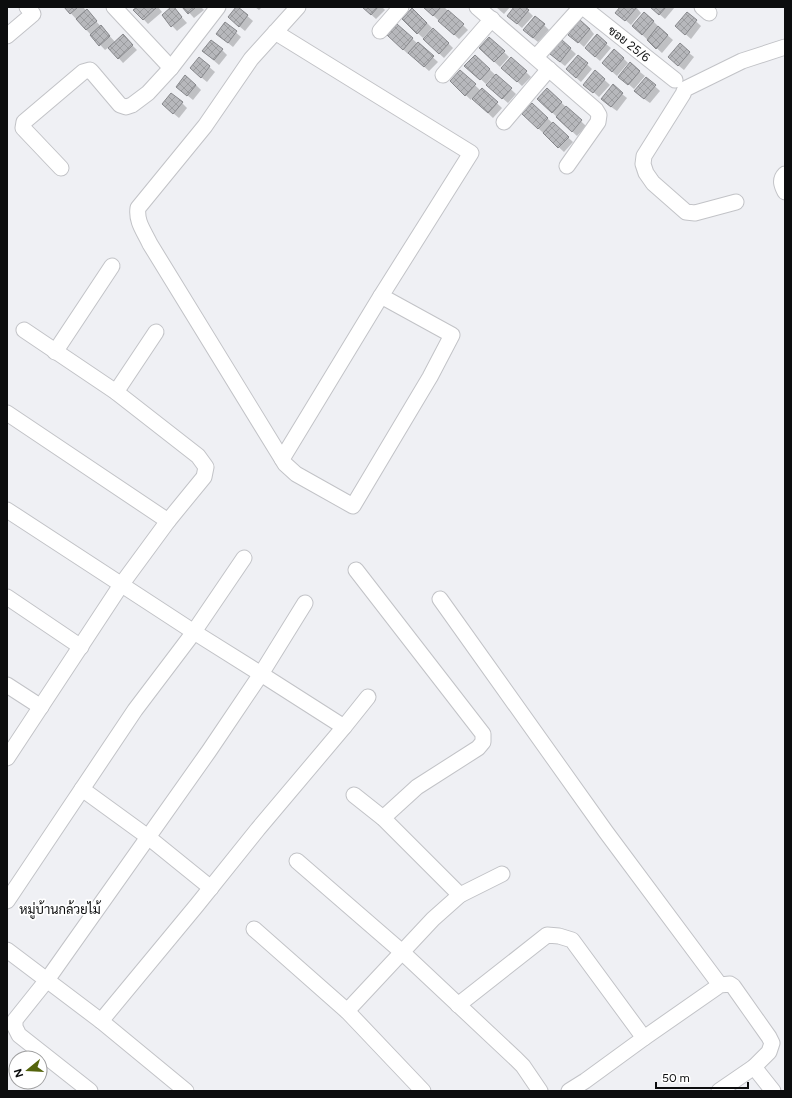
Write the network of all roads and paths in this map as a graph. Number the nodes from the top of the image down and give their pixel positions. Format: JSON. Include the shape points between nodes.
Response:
{"nodes":[{"id":1,"x":27,"y":7,"type":"edge"},
{"id":2,"x":114,"y":7,"type":"edge"},
{"id":3,"x":218,"y":7,"type":"edge"},
{"id":4,"x":298,"y":7,"type":"edge"},
{"id":5,"x":401,"y":7,"type":"edge"},
{"id":6,"x":477,"y":7,"type":"edge"},
{"id":7,"x":582,"y":7,"type":"edge"},
{"id":8,"x":492,"y":19,"type":"junction"},
{"id":9,"x":380,"y":31,"type":"dead end"},
{"id":10,"x":275,"y":32,"type":"junction"},
{"id":11,"x":7,"y":36,"type":"edge"},
{"id":12,"x":785,"y":47,"type":"edge"},
{"id":13,"x":536,"y":57,"type":"junction"},
{"id":14,"x":171,"y":68,"type":"junction"},
{"id":15,"x":549,"y":68,"type":"junction"},
{"id":16,"x":443,"y":75,"type":"dead end"},
{"id":17,"x":675,"y":80,"type":"dead end"},
{"id":18,"x":504,"y":122,"type":"dead end"},
{"id":19,"x":567,"y":166,"type":"dead end"},
{"id":20,"x":61,"y":168,"type":"dead end"},
{"id":21,"x":785,"y":174,"type":"edge"},
{"id":22,"x":785,"y":192,"type":"edge"},
{"id":23,"x":736,"y":202,"type":"dead end"},
{"id":24,"x":112,"y":266,"type":"dead end"},
{"id":25,"x":381,"y":296,"type":"junction"},
{"id":26,"x":24,"y":330,"type":"dead end"},
{"id":27,"x":156,"y":332,"type":"dead end"},
{"id":28,"x":55,"y":352,"type":"junction"},
{"id":29,"x":116,"y":392,"type":"junction"},
{"id":30,"x":7,"y":413,"type":"edge"},
{"id":31,"x":282,"y":459,"type":"junction"},
{"id":32,"x":7,"y":510,"type":"edge"},
{"id":33,"x":168,"y":521,"type":"junction"},
{"id":34,"x":244,"y":558,"type":"dead end"},
{"id":35,"x":356,"y":570,"type":"dead end"},
{"id":36,"x":122,"y":585,"type":"junction"},
{"id":37,"x":7,"y":597,"type":"edge"},
{"id":38,"x":440,"y":599,"type":"dead end"},
{"id":39,"x":305,"y":603,"type":"dead end"},
{"id":40,"x":194,"y":632,"type":"junction"},
{"id":41,"x":81,"y":647,"type":"junction"},
{"id":42,"x":261,"y":674,"type":"junction"},
{"id":43,"x":7,"y":685,"type":"edge"},
{"id":44,"x":368,"y":697,"type":"dead end"},
{"id":45,"x":41,"y":707,"type":"junction"},
{"id":46,"x":344,"y":728,"type":"junction"},
{"id":47,"x":7,"y":758,"type":"edge"},
{"id":48,"x":82,"y":789,"type":"junction"},
{"id":49,"x":354,"y":795,"type":"dead end"},
{"id":50,"x":383,"y":818,"type":"junction"},
{"id":51,"x":148,"y":836,"type":"junction"},
{"id":52,"x":298,"y":861,"type":"dead end"},
{"id":53,"x":502,"y":874,"type":"dead end"},
{"id":54,"x":211,"y":888,"type":"junction"},
{"id":55,"x":460,"y":895,"type":"junction"},
{"id":56,"x":7,"y":901,"type":"edge"},
{"id":57,"x":254,"y":928,"type":"dead end"},
{"id":58,"x":7,"y":950,"type":"edge"},
{"id":59,"x":402,"y":952,"type":"junction"},
{"id":60,"x":47,"y":980,"type":"junction"},
{"id":61,"x":720,"y":985,"type":"junction"},
{"id":62,"x":458,"y":1005,"type":"junction"},
{"id":63,"x":347,"y":1011,"type":"junction"},
{"id":64,"x":101,"y":1021,"type":"junction"},
{"id":65,"x":644,"y":1038,"type":"junction"},
{"id":66,"x":754,"y":1067,"type":"junction"},
{"id":67,"x":588,"y":1086,"type":"edge"},
{"id":68,"x":725,"y":1090,"type":"edge"},
{"id":69,"x":90,"y":1091,"type":"edge"},
{"id":70,"x":186,"y":1091,"type":"edge"},
{"id":71,"x":423,"y":1091,"type":"edge"},
{"id":72,"x":540,"y":1091,"type":"edge"},
{"id":73,"x":569,"y":1091,"type":"edge"},
{"id":74,"x":774,"y":1091,"type":"edge"}],
"edges":[{"from":1,"to":11,"type":"street","via":[[33,14]]},
{"from":2,"to":14,"type":"street"},
{"from":3,"to":14,"type":"street"},
{"from":4,"to":10,"type":"street"},
{"from":5,"to":9,"type":"street"},
{"from":6,"to":8,"type":"street"},
{"from":7,"to":13,"type":"street"},
{"from":7,"to":17,"type":"street","name":"ซอย 25/6"},
{"from":8,"to":13,"type":"street"},
{"from":8,"to":16,"type":"street"},
{"from":10,"to":25,"type":"street","via":[[471,153]]},
{"from":10,"to":31,"type":"street","via":[[251,59],[205,126],[138,208],[137,216],[150,244]]},
{"from":12,"to":23,"type":"street","via":[[742,61],[685,88],[644,156],[643,164],[652,183],[686,212],[695,213]]},
{"from":13,"to":15,"type":"street"},
{"from":14,"to":20,"type":"street","via":[[148,93],[126,107],[120,105],[90,70],[83,72],[29,117],[23,128]]},
{"from":15,"to":18,"type":"street"},
{"from":15,"to":19,"type":"street","via":[[599,115],[598,122]]},
{"from":21,"to":22,"type":"street","via":[[782,176],[781,184]]},
{"from":24,"to":28,"type":"street"},
{"from":25,"to":31,"type":"street"},
{"from":25,"to":31,"type":"street","via":[[452,335],[430,377],[353,506],[296,474]]},
{"from":26,"to":28,"type":"street"},
{"from":27,"to":29,"type":"street"},
{"from":28,"to":29,"type":"street"},
{"from":29,"to":33,"type":"street","via":[[198,456],[206,466],[204,477]]},
{"from":30,"to":33,"type":"street"},
{"from":32,"to":36,"type":"street"},
{"from":33,"to":36,"type":"street"},
{"from":34,"to":40,"type":"street"},
{"from":35,"to":50,"type":"street","via":[[482,734],[483,742],[478,748],[417,786]]},
{"from":36,"to":40,"type":"street"},
{"from":36,"to":41,"type":"street"},
{"from":37,"to":41,"type":"street"},
{"from":38,"to":61,"type":"street","via":[[606,832]]},
{"from":39,"to":42,"type":"street"},
{"from":40,"to":42,"type":"street"},
{"from":40,"to":48,"type":"street","via":[[135,710]]},
{"from":41,"to":45,"type":"street"},
{"from":42,"to":46,"type":"street"},
{"from":42,"to":51,"type":"street"},
{"from":43,"to":45,"type":"street"},
{"from":44,"to":46,"type":"street"},
{"from":45,"to":47,"type":"street"},
{"from":46,"to":54,"type":"street"},
{"from":48,"to":51,"type":"street"},
{"from":48,"to":56,"type":"street"},
{"from":49,"to":50,"type":"street"},
{"from":50,"to":55,"type":"street"},
{"from":51,"to":54,"type":"street"},
{"from":51,"to":60,"type":"street"},
{"from":52,"to":59,"type":"street"},
{"from":53,"to":55,"type":"street"},
{"from":54,"to":64,"type":"street"},
{"from":55,"to":59,"type":"street"},
{"from":57,"to":63,"type":"street"},
{"from":58,"to":60,"type":"street"},
{"from":59,"to":62,"type":"street"},
{"from":59,"to":63,"type":"street"},
{"from":60,"to":64,"type":"street"},
{"from":60,"to":69,"type":"street","via":[[15,1020],[15,1027],[19,1035]]},
{"from":61,"to":65,"type":"street"},
{"from":61,"to":66,"type":"street","via":[[733,986],[772,1043],[770,1052]]},
{"from":62,"to":65,"type":"street","via":[[547,935],[559,936],[572,940]]},
{"from":62,"to":72,"type":"street","via":[[523,1066]]},
{"from":63,"to":71,"type":"street"},
{"from":64,"to":70,"type":"street"},
{"from":65,"to":67,"type":"street"},
{"from":66,"to":68,"type":"street"},
{"from":66,"to":74,"type":"street"},
{"from":67,"to":73,"type":"street"}]}
